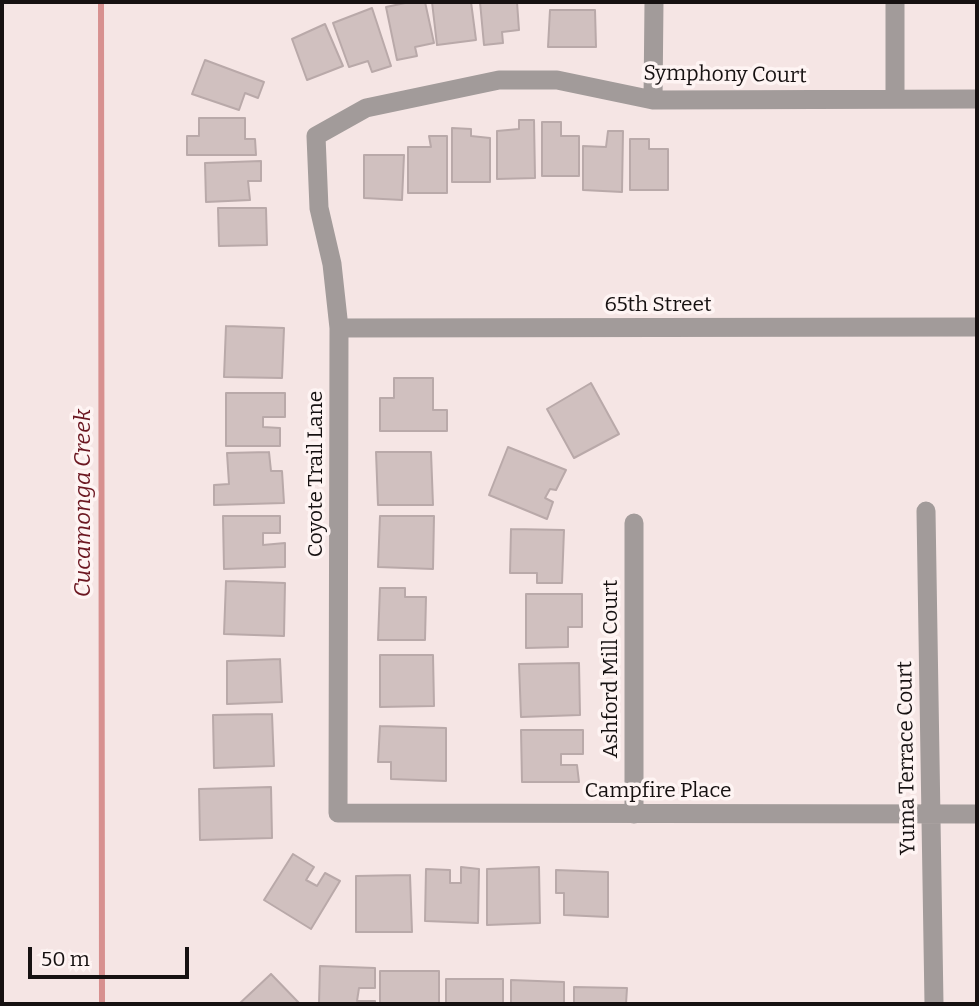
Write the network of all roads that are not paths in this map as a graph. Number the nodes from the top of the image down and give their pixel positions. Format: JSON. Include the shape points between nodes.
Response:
{"nodes":[{"id":1,"x":654,"y":2,"type":"edge"},
{"id":2,"x":895,"y":2,"type":"edge"},
{"id":3,"x":895,"y":99,"type":"junction"},
{"id":4,"x":977,"y":99,"type":"edge"},
{"id":5,"x":653,"y":100,"type":"junction"},
{"id":6,"x":316,"y":136,"type":"joint"},
{"id":7,"x":977,"y":327,"type":"edge"},
{"id":8,"x":338,"y":328,"type":"junction"},
{"id":9,"x":926,"y":511,"type":"dead end"},
{"id":10,"x":634,"y":523,"type":"dead end"},
{"id":11,"x":338,"y":813,"type":"joint"},
{"id":12,"x":634,"y":814,"type":"junction"},
{"id":13,"x":931,"y":814,"type":"junction"},
{"id":14,"x":977,"y":814,"type":"edge"},
{"id":15,"x":934,"y":1004,"type":"edge"}],
"edges":[{"from":1,"to":5,"type":"street"},
{"from":2,"to":3,"type":"street"},
{"from":3,"to":4,"type":"street","name":"Symphony Court"},
{"from":3,"to":5,"type":"street","name":"Symphony Court"},
{"from":5,"to":6,"type":"street","name":"Symphony Court","via":[[557,80],[499,80],[366,108]]},
{"from":6,"to":8,"type":"street","name":"Coyote Trail Lane","via":[[319,208],[332,264]]},
{"from":7,"to":8,"type":"street","name":"65th Street"},
{"from":8,"to":11,"type":"street","name":"Coyote Trail Lane"},
{"from":9,"to":13,"type":"street","name":"Yuma Terrace Court"},
{"from":10,"to":12,"type":"street","name":"Ashford Mill Court"},
{"from":11,"to":12,"type":"street","name":"Campfire Place"},
{"from":12,"to":13,"type":"street","name":"Campfire Place"},
{"from":13,"to":14,"type":"street","name":"Campfire Place"},
{"from":13,"to":15,"type":"street","name":"Yuma Terrace Court"}]}
